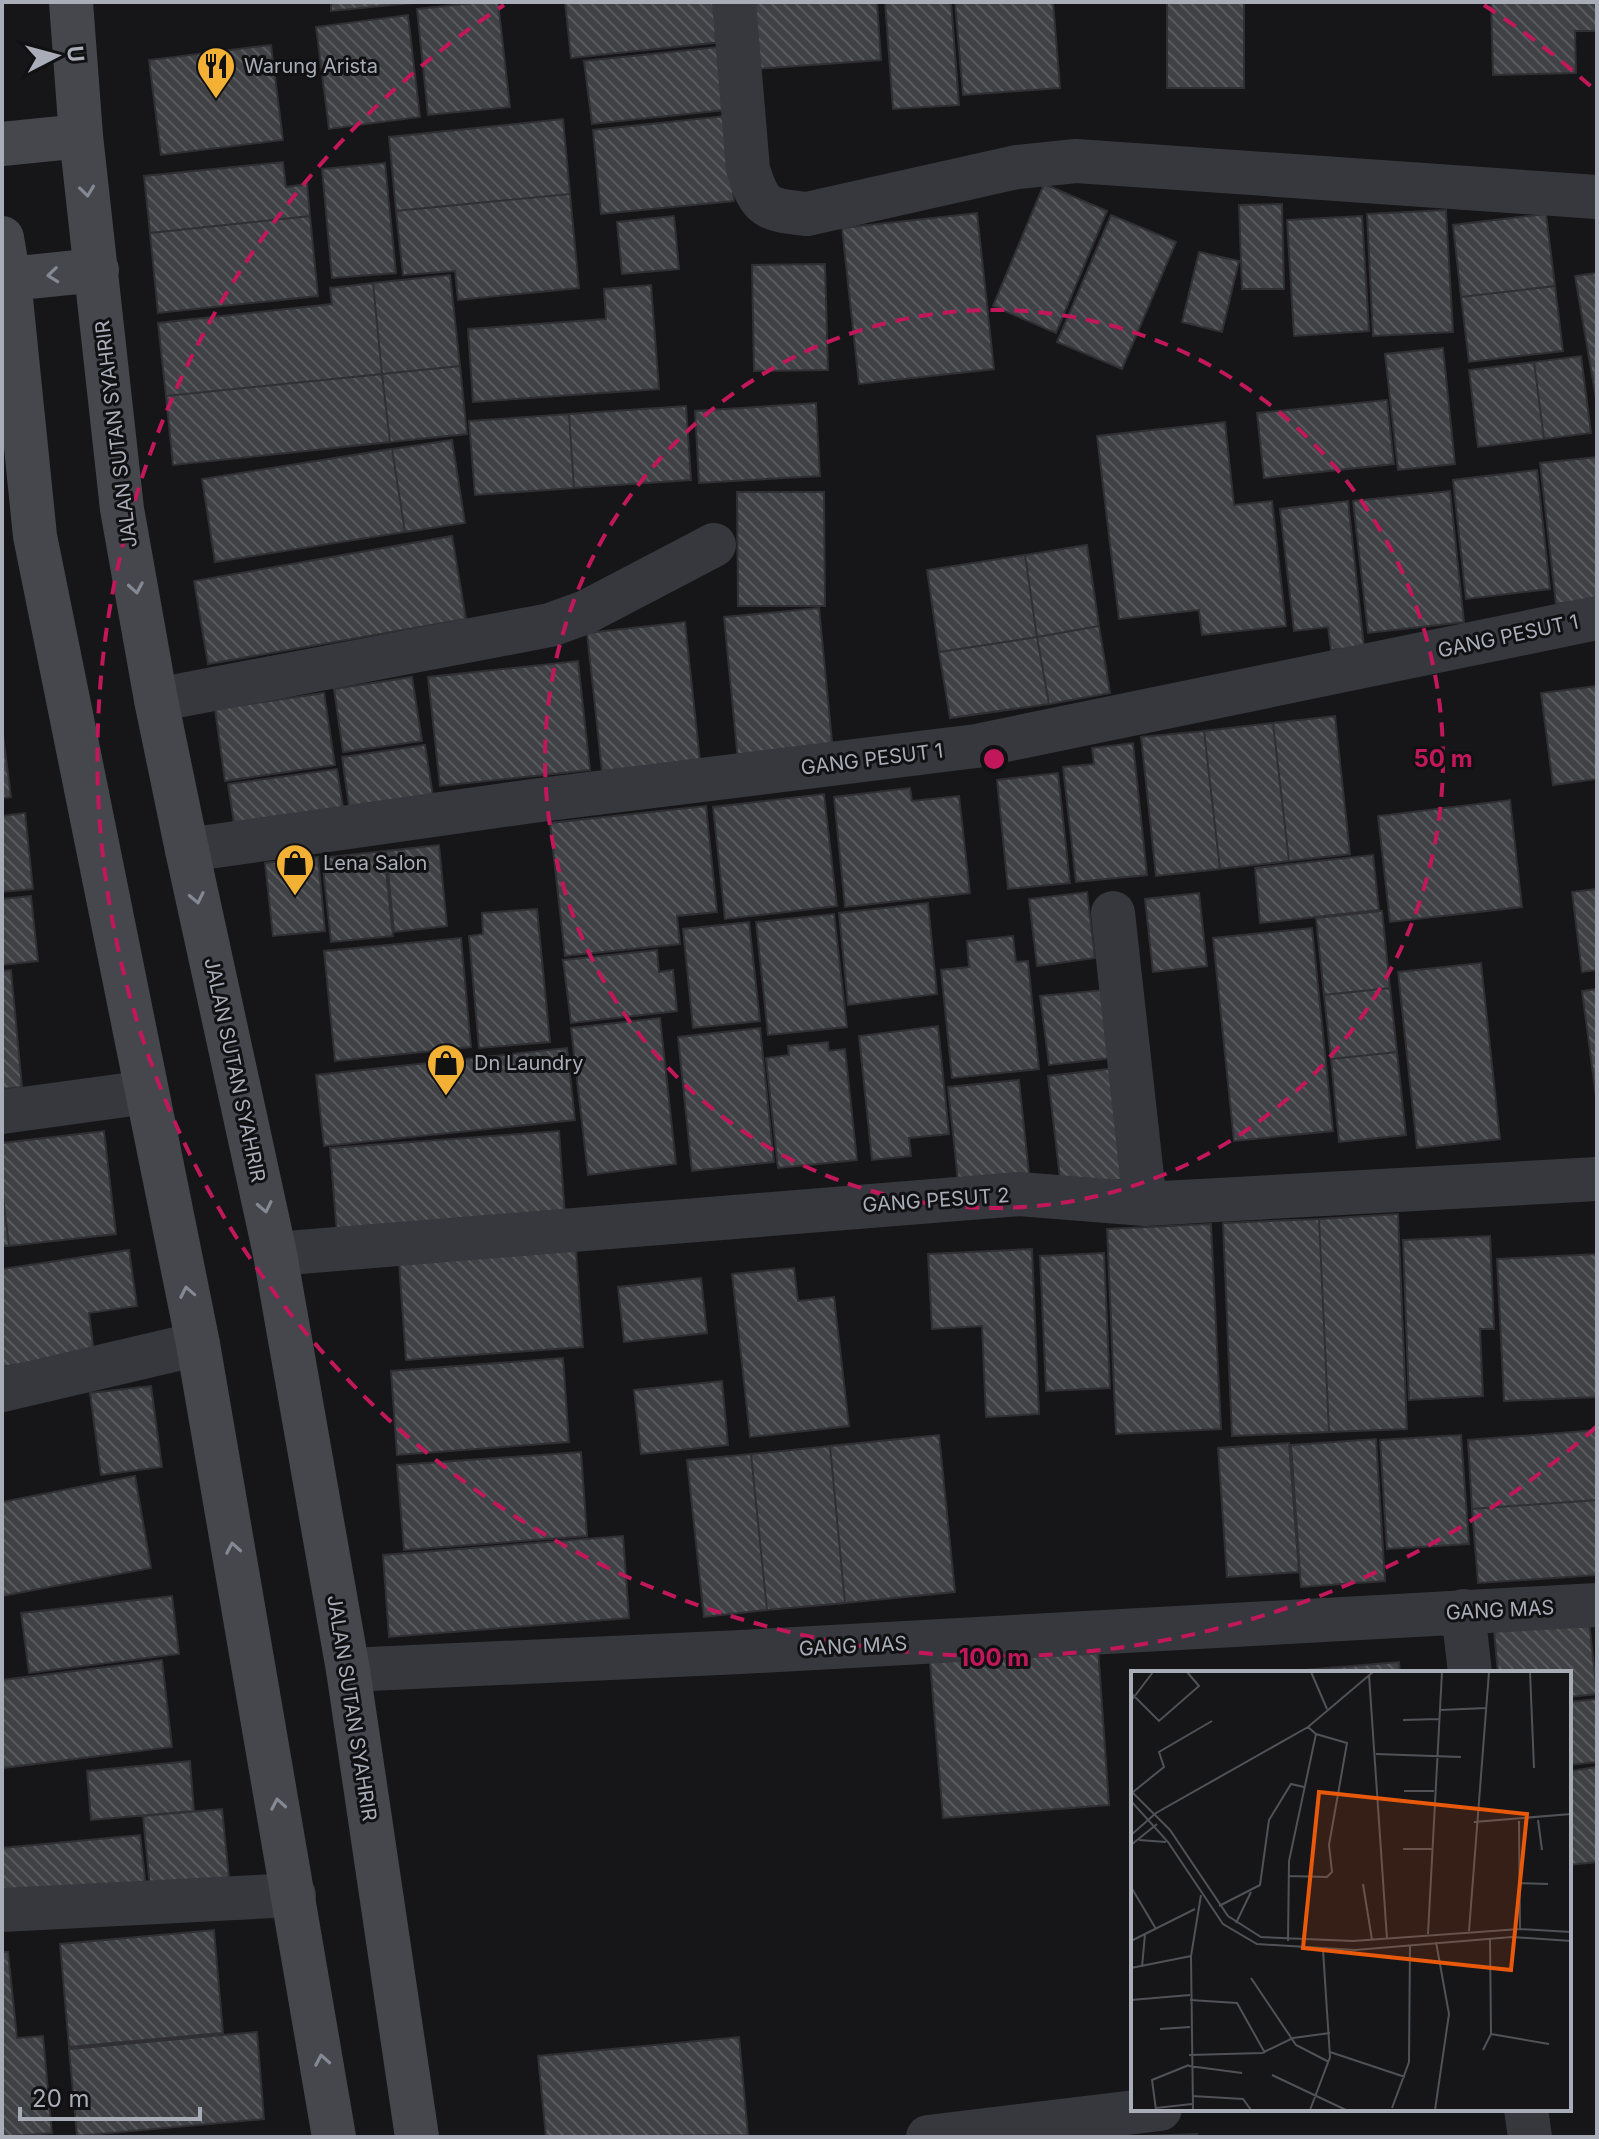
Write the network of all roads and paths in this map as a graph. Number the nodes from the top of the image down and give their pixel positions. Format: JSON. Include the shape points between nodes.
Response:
{"nodes":[{"id":1,"x":71,"y":2,"type":"edge"},
{"id":2,"x":734,"y":2,"type":"edge"},
{"id":3,"x":81,"y":136,"type":"junction"},
{"id":4,"x":2,"y":144,"type":"edge"},
{"id":5,"x":1597,"y":197,"type":"edge"},
{"id":6,"x":5,"y":259,"type":"edge"},
{"id":7,"x":97,"y":270,"type":"junction"},
{"id":8,"x":714,"y":545,"type":"dead end"},
{"id":9,"x":1597,"y":618,"type":"edge"},
{"id":10,"x":156,"y":700,"type":"junction"},
{"id":11,"x":187,"y":850,"type":"junction"},
{"id":12,"x":1113,"y":913,"type":"dead end"},
{"id":13,"x":147,"y":1092,"type":"junction"},
{"id":14,"x":2,"y":1112,"type":"edge"},
{"id":15,"x":1597,"y":1179,"type":"edge"},
{"id":16,"x":1145,"y":1204,"type":"junction"},
{"id":17,"x":275,"y":1254,"type":"junction"},
{"id":18,"x":198,"y":1344,"type":"junction"},
{"id":19,"x":2,"y":1390,"type":"edge"},
{"id":20,"x":1597,"y":1605,"type":"edge"},
{"id":21,"x":1463,"y":1611,"type":"junction"},
{"id":22,"x":348,"y":1670,"type":"junction"},
{"id":23,"x":1470,"y":1671,"type":"edge"},
{"id":24,"x":294,"y":1895,"type":"junction"},
{"id":25,"x":2,"y":1910,"type":"edge"},
{"id":26,"x":1143,"y":2111,"type":"edge"},
{"id":27,"x":1526,"y":2111,"type":"edge"},
{"id":28,"x":334,"y":2137,"type":"edge"},
{"id":29,"x":417,"y":2137,"type":"edge"},
{"id":30,"x":928,"y":2137,"type":"edge"},
{"id":31,"x":1530,"y":2137,"type":"edge"}],
"edges":[{"from":1,"to":3,"type":"street","name":"JALAN SUTAN SYAHRIR"},
{"from":2,"to":5,"type":"street","via":[[748,169],[755,195],[774,211],[807,214],[1017,167],[1076,161]]},
{"from":3,"to":4,"type":"street"},
{"from":3,"to":7,"type":"street","name":"JALAN SUTAN SYAHRIR","one_way":true},
{"from":7,"to":6,"type":"street","one_way":true},
{"from":6,"to":13,"type":"street","via":[[35,536]]},
{"from":7,"to":10,"type":"street","name":"JALAN SUTAN SYAHRIR","one_way":true,"via":[[122,509]]},
{"from":8,"to":10,"type":"street","via":[[586,612],[550,625]]},
{"from":9,"to":11,"type":"street","name":"GANG PESUT 1","via":[[976,746]]},
{"from":10,"to":11,"type":"street","name":"JALAN SUTAN SYAHRIR"},
{"from":11,"to":17,"type":"street","name":"JALAN SUTAN SYAHRIR","one_way":true},
{"from":12,"to":16,"type":"street"},
{"from":13,"to":14,"type":"street"},
{"from":18,"to":13,"type":"street","one_way":true},
{"from":15,"to":16,"type":"street","name":"GANG PESUT 2"},
{"from":16,"to":17,"type":"street","name":"GANG PESUT 2","via":[[1019,1194]]},
{"from":17,"to":22,"type":"street","name":"JALAN SUTAN SYAHRIR"},
{"from":18,"to":19,"type":"street"},
{"from":24,"to":18,"type":"street","one_way":true},
{"from":20,"to":21,"type":"street","name":"GANG MAS"},
{"from":21,"to":22,"type":"street","name":"GANG MAS"},
{"from":21,"to":23,"type":"street"},
{"from":22,"to":29,"type":"street","name":"JALAN SUTAN SYAHRIR"},
{"from":24,"to":25,"type":"street"},
{"from":28,"to":24,"type":"street","one_way":true},
{"from":26,"to":30,"type":"street"},
{"from":27,"to":31,"type":"street"}]}
